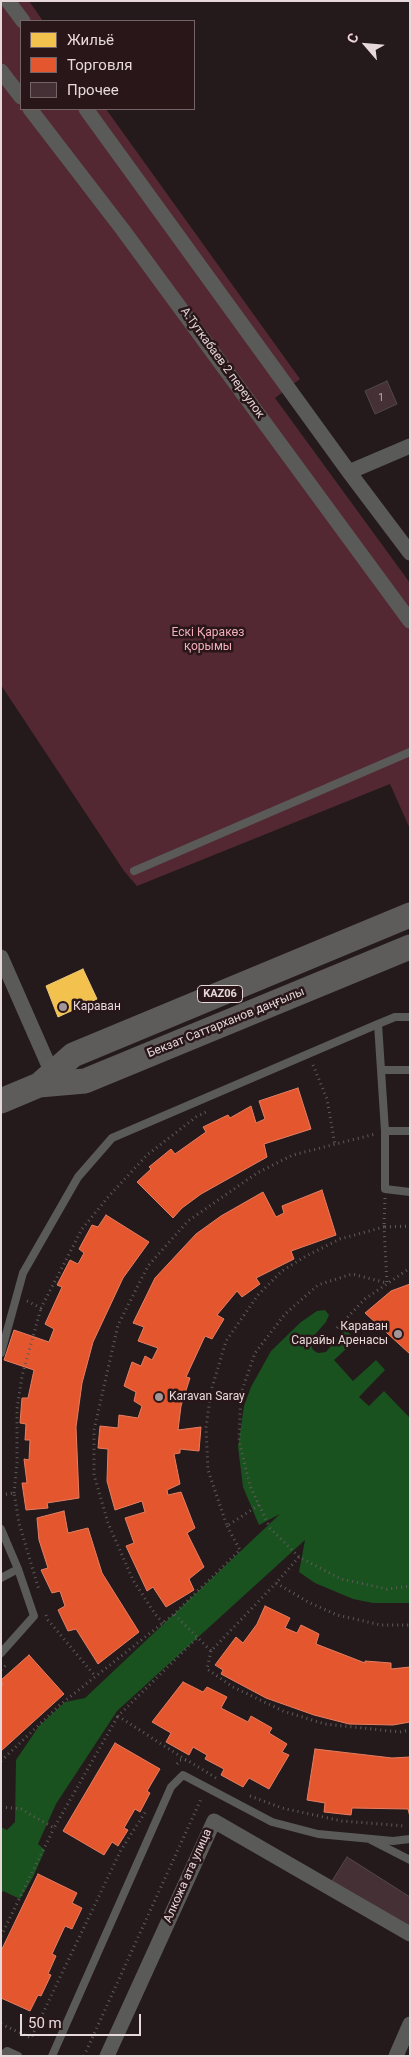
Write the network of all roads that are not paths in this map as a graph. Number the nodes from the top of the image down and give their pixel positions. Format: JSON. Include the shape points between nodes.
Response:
{"nodes":[{"id":1,"x":8,"y":1,"type":"edge"},
{"id":2,"x":22,"y":20,"type":"edge"},
{"id":3,"x":1,"y":72,"type":"edge"},
{"id":4,"x":20,"y":96,"type":"edge"},
{"id":5,"x":31,"y":110,"type":"edge"},
{"id":6,"x":87,"y":110,"type":"edge"},
{"id":7,"x":410,"y":446,"type":"edge"},
{"id":8,"x":349,"y":472,"type":"junction"},
{"id":9,"x":410,"y":553,"type":"edge"},
{"id":10,"x":410,"y":621,"type":"edge"},
{"id":11,"x":410,"y":752,"type":"edge"},
{"id":12,"x":134,"y":871,"type":"dead end"},
{"id":13,"x":410,"y":915,"type":"edge"},
{"id":14,"x":410,"y":947,"type":"edge"},
{"id":15,"x":1,"y":957,"type":"edge"},
{"id":16,"x":410,"y":1017,"type":"edge"},
{"id":17,"x":378,"y":1024,"type":"junction"},
{"id":18,"x":381,"y":1070,"type":"junction"},
{"id":19,"x":410,"y":1070,"type":"edge"},
{"id":20,"x":45,"y":1079,"type":"junction"},
{"id":21,"x":1,"y":1101,"type":"edge"},
{"id":22,"x":385,"y":1131,"type":"junction"},
{"id":23,"x":410,"y":1131,"type":"edge"},
{"id":24,"x":410,"y":1192,"type":"edge"},
{"id":25,"x":1,"y":1353,"type":"edge"},
{"id":26,"x":1,"y":1529,"type":"edge"},
{"id":27,"x":18,"y":1569,"type":"junction"},
{"id":28,"x":1,"y":1578,"type":"edge"},
{"id":29,"x":1,"y":1654,"type":"edge"},
{"id":30,"x":367,"y":1838,"type":"junction"},
{"id":31,"x":410,"y":1839,"type":"edge"},
{"id":32,"x":410,"y":1860,"type":"edge"},
{"id":33,"x":410,"y":1934,"type":"edge"},
{"id":34,"x":410,"y":2024,"type":"edge"},
{"id":35,"x":1,"y":2056,"type":"edge"},
{"id":36,"x":18,"y":2056,"type":"edge"},
{"id":37,"x":52,"y":2056,"type":"edge"},
{"id":38,"x":107,"y":2056,"type":"edge"},
{"id":39,"x":396,"y":2056,"type":"edge"}],
"edges":[{"from":1,"to":2,"type":"street"},
{"from":3,"to":4,"type":"street"},
{"from":5,"to":10,"type":"street","name":"А.Туткабаев 2 переулок","via":[[124,230]]},
{"from":6,"to":8,"type":"street"},
{"from":7,"to":8,"type":"street"},
{"from":8,"to":9,"type":"street"},
{"from":11,"to":12,"type":"lane"},
{"from":13,"to":20,"type":"main road","name":"Бекзат Саттарханов даңғылы","number":"KАZ06","via":[[73,1055]]},
{"from":14,"to":20,"type":"main road","name":"Бекзат Саттарханов даңғылы","number":"KАZ06","via":[[84,1081]]},
{"from":15,"to":20,"type":"street"},
{"from":16,"to":17,"type":"lane","via":[[395,1017]]},
{"from":17,"to":18,"type":"lane"},
{"from":17,"to":25,"type":"lane","via":[[112,1138],[78,1177],[23,1273]]},
{"from":18,"to":19,"type":"lane"},
{"from":18,"to":22,"type":"lane"},
{"from":20,"to":21,"type":"main road","name":"Бекзат Саттарханов даңғылы","number":"KАZ06"},
{"from":22,"to":23,"type":"lane"},
{"from":22,"to":24,"type":"lane","via":[[385,1189]]},
{"from":26,"to":27,"type":"lane"},
{"from":27,"to":28,"type":"lane"},
{"from":27,"to":29,"type":"lane","via":[[34,1616]]},
{"from":30,"to":31,"type":"lane"},
{"from":30,"to":32,"type":"lane"},
{"from":30,"to":37,"type":"lane","via":[[318,1834],[272,1822],[183,1775],[171,1787]]},
{"from":33,"to":38,"type":"street","name":"Алкожа ата улица","via":[[214,1821]]},
{"from":34,"to":39,"type":"street"},
{"from":35,"to":36,"type":"lane","via":[[7,2051]]}]}
